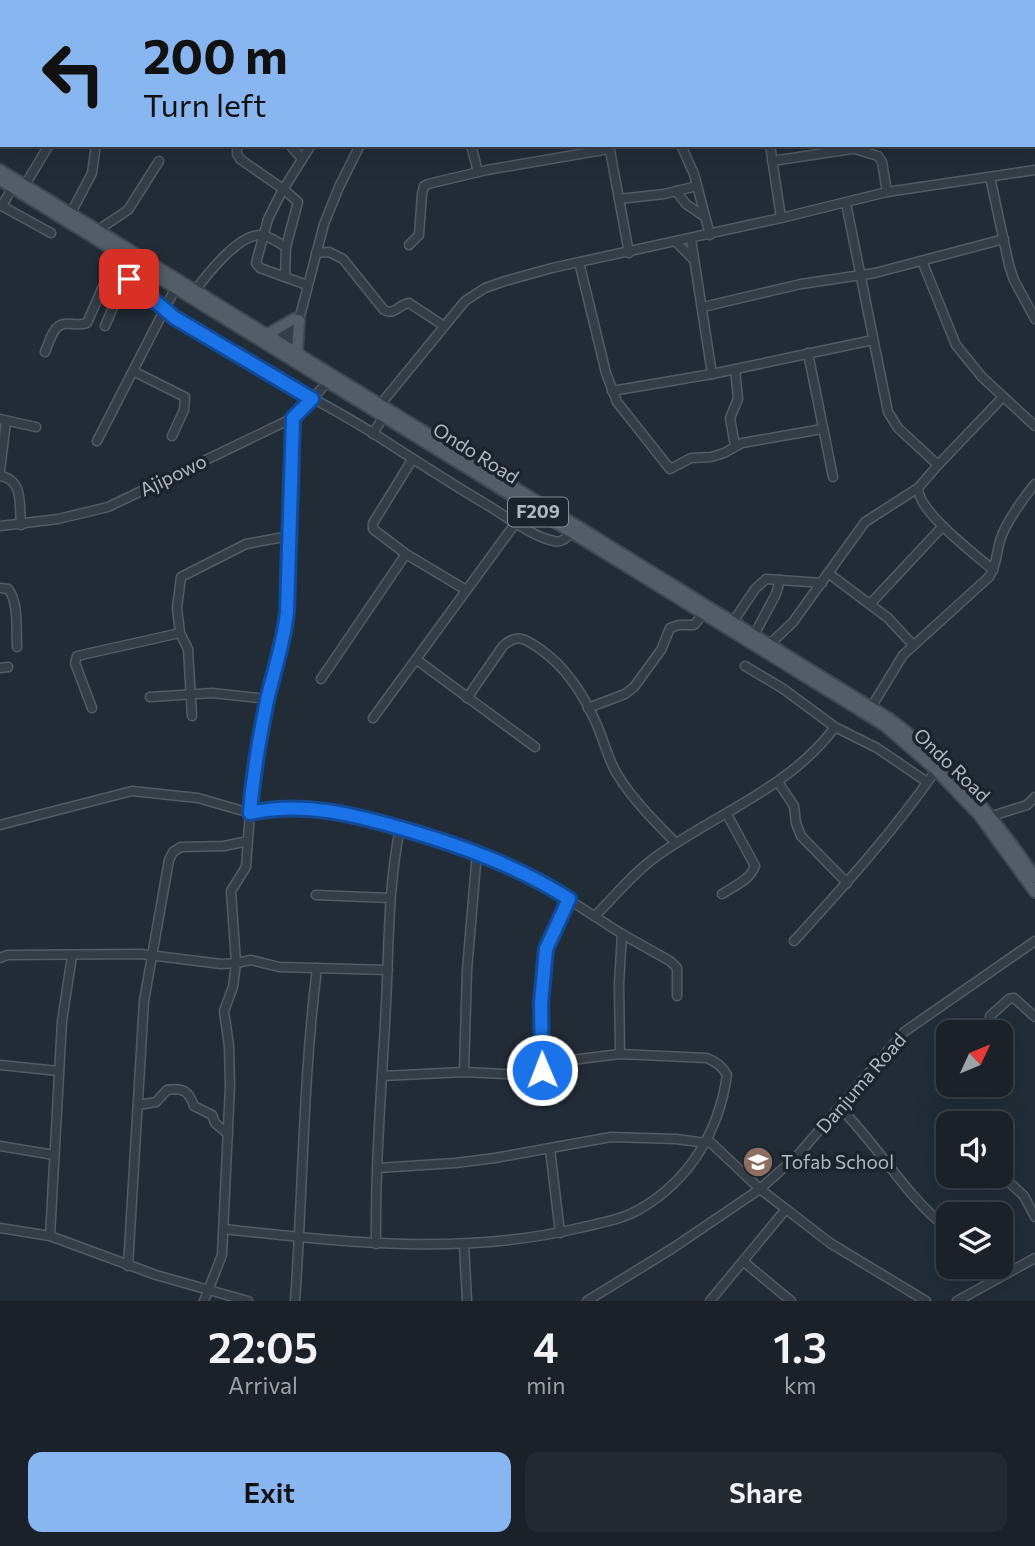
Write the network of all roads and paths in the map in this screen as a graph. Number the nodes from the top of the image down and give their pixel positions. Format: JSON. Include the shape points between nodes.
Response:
{"nodes":[{"id":1,"x":48,"y":147,"type":"edge"},
{"id":2,"x":96,"y":147,"type":"edge"},
{"id":3,"x":237,"y":147,"type":"edge"},
{"id":4,"x":292,"y":147,"type":"edge"},
{"id":5,"x":310,"y":147,"type":"edge"},
{"id":6,"x":359,"y":147,"type":"edge"},
{"id":7,"x":472,"y":147,"type":"edge"},
{"id":8,"x":609,"y":147,"type":"edge"},
{"id":9,"x":682,"y":147,"type":"edge"},
{"id":10,"x":770,"y":147,"type":"edge"},
{"id":11,"x":849,"y":147,"type":"edge"},
{"id":12,"x":302,"y":159,"type":"junction"},
{"id":13,"x":159,"y":161,"type":"dead end"},
{"id":14,"x":772,"y":161,"type":"junction"},
{"id":15,"x":0,"y":170,"type":"edge"},
{"id":16,"x":1035,"y":170,"type":"edge"},
{"id":17,"x":478,"y":172,"type":"junction"},
{"id":18,"x":990,"y":177,"type":"junction"},
{"id":19,"x":0,"y":180,"type":"edge"},
{"id":20,"x":25,"y":185,"type":"junction"},
{"id":21,"x":697,"y":186,"type":"junction"},
{"id":22,"x":12,"y":188,"type":"junction"},
{"id":23,"x":283,"y":189,"type":"junction"},
{"id":24,"x":676,"y":191,"type":"junction"},
{"id":25,"x":887,"y":192,"type":"junction"},
{"id":26,"x":619,"y":199,"type":"junction"},
{"id":27,"x":846,"y":203,"type":"junction"},
{"id":28,"x":1,"y":206,"type":"edge"},
{"id":29,"x":71,"y":213,"type":"junction"},
{"id":30,"x":705,"y":217,"type":"junction"},
{"id":31,"x":782,"y":218,"type":"junction"},
{"id":32,"x":98,"y":230,"type":"junction"},
{"id":33,"x":51,"y":233,"type":"dead end"},
{"id":34,"x":262,"y":235,"type":"junction"},
{"id":35,"x":710,"y":235,"type":"junction"},
{"id":36,"x":691,"y":239,"type":"junction"},
{"id":37,"x":1004,"y":239,"type":"junction"},
{"id":38,"x":676,"y":242,"type":"junction"},
{"id":39,"x":409,"y":245,"type":"dead end"},
{"id":40,"x":286,"y":247,"type":"junction"},
{"id":41,"x":123,"y":251,"type":"junction"},
{"id":42,"x":316,"y":253,"type":"junction"},
{"id":43,"x":629,"y":253,"type":"junction"},
{"id":44,"x":692,"y":258,"type":"junction"},
{"id":45,"x":922,"y":261,"type":"junction"},
{"id":46,"x":579,"y":262,"type":"junction"},
{"id":47,"x":140,"y":267,"type":"junction"},
{"id":48,"x":861,"y":273,"type":"junction"},
{"id":49,"x":285,"y":277,"type":"junction"},
{"id":50,"x":129,"y":279,"type":"junction"},
{"id":51,"x":307,"y":285,"type":"junction"},
{"id":52,"x":175,"y":289,"type":"junction"},
{"id":53,"x":195,"y":291,"type":"junction"},
{"id":54,"x":703,"y":307,"type":"junction"},
{"id":55,"x":164,"y":309,"type":"junction"},
{"id":56,"x":298,"y":317,"type":"junction"},
{"id":57,"x":1035,"y":319,"type":"edge"},
{"id":58,"x":105,"y":326,"type":"dead end"},
{"id":59,"x":444,"y":326,"type":"junction"},
{"id":60,"x":266,"y":335,"type":"junction"},
{"id":61,"x":873,"y":340,"type":"junction"},
{"id":62,"x":284,"y":349,"type":"junction"},
{"id":63,"x":45,"y":352,"type":"dead end"},
{"id":64,"x":808,"y":353,"type":"junction"},
{"id":65,"x":735,"y":369,"type":"junction"},
{"id":66,"x":133,"y":371,"type":"junction"},
{"id":67,"x":712,"y":374,"type":"junction"},
{"id":68,"x":327,"y":383,"type":"junction"},
{"id":69,"x":612,"y":391,"type":"junction"},
{"id":70,"x":1002,"y":398,"type":"junction"},
{"id":71,"x":312,"y":399,"type":"junction"},
{"id":72,"x":380,"y":405,"type":"junction"},
{"id":73,"x":383,"y":416,"type":"junction"},
{"id":74,"x":293,"y":418,"type":"junction"},
{"id":75,"x":3,"y":420,"type":"edge"},
{"id":76,"x":1035,"y":426,"type":"edge"},
{"id":77,"x":36,"y":427,"type":"dead end"},
{"id":78,"x":822,"y":429,"type":"junction"},
{"id":79,"x":373,"y":434,"type":"junction"},
{"id":80,"x":172,"y":436,"type":"dead end"},
{"id":81,"x":97,"y":442,"type":"dead end"},
{"id":82,"x":735,"y":446,"type":"junction"},
{"id":83,"x":412,"y":460,"type":"junction"},
{"id":84,"x":937,"y":465,"type":"junction"},
{"id":85,"x":0,"y":473,"type":"edge"},
{"id":86,"x":834,"y":477,"type":"dead end"},
{"id":87,"x":1035,"y":484,"type":"edge"},
{"id":88,"x":918,"y":488,"type":"junction"},
{"id":89,"x":528,"y":506,"type":"junction"},
{"id":90,"x":515,"y":523,"type":"junction"},
{"id":91,"x":21,"y":525,"type":"junction"},
{"id":92,"x":0,"y":526,"type":"edge"},
{"id":93,"x":943,"y":526,"type":"junction"},
{"id":94,"x":571,"y":533,"type":"junction"},
{"id":95,"x":289,"y":536,"type":"junction"},
{"id":96,"x":407,"y":554,"type":"junction"},
{"id":97,"x":993,"y":570,"type":"junction"},
{"id":98,"x":643,"y":572,"type":"junction"},
{"id":99,"x":828,"y":573,"type":"junction"},
{"id":100,"x":780,"y":580,"type":"junction"},
{"id":101,"x":822,"y":583,"type":"junction"},
{"id":102,"x":0,"y":588,"type":"edge"},
{"id":103,"x":466,"y":590,"type":"junction"},
{"id":104,"x":871,"y":603,"type":"junction"},
{"id":105,"x":703,"y":614,"type":"junction"},
{"id":106,"x":733,"y":622,"type":"junction"},
{"id":107,"x":180,"y":634,"type":"junction"},
{"id":108,"x":754,"y":635,"type":"junction"},
{"id":109,"x":769,"y":644,"type":"junction"},
{"id":110,"x":913,"y":645,"type":"junction"},
{"id":111,"x":16,"y":647,"type":"dead end"},
{"id":112,"x":417,"y":660,"type":"junction"},
{"id":113,"x":746,"y":666,"type":"dead end"},
{"id":114,"x":321,"y":679,"type":"dead end"},
{"id":115,"x":191,"y":693,"type":"junction"},
{"id":116,"x":150,"y":697,"type":"dead end"},
{"id":117,"x":467,"y":698,"type":"junction"},
{"id":118,"x":268,"y":699,"type":"junction"},
{"id":119,"x":872,"y":706,"type":"junction"},
{"id":120,"x":588,"y":708,"type":"junction"},
{"id":121,"x":92,"y":709,"type":"dead end"},
{"id":122,"x":192,"y":716,"type":"dead end"},
{"id":123,"x":373,"y":718,"type":"dead end"},
{"id":124,"x":835,"y":727,"type":"junction"},
{"id":125,"x":535,"y":747,"type":"dead end"},
{"id":126,"x":936,"y":769,"type":"junction"},
{"id":127,"x":778,"y":782,"type":"junction"},
{"id":128,"x":927,"y":782,"type":"junction"},
{"id":129,"x":1035,"y":797,"type":"edge"},
{"id":130,"x":250,"y":813,"type":"junction"},
{"id":131,"x":727,"y":814,"type":"junction"},
{"id":132,"x":992,"y":816,"type":"junction"},
{"id":133,"x":0,"y":825,"type":"edge"},
{"id":134,"x":400,"y":828,"type":"junction"},
{"id":135,"x":248,"y":841,"type":"junction"},
{"id":136,"x":676,"y":843,"type":"junction"},
{"id":137,"x":477,"y":852,"type":"junction"},
{"id":138,"x":489,"y":858,"type":"junction"},
{"id":139,"x":476,"y":870,"type":"junction"},
{"id":140,"x":1035,"y":877,"type":"edge"},
{"id":141,"x":847,"y":883,"type":"junction"},
{"id":142,"x":1035,"y":892,"type":"edge"},
{"id":143,"x":722,"y":894,"type":"dead end"},
{"id":144,"x":316,"y":895,"type":"dead end"},
{"id":145,"x":390,"y":898,"type":"junction"},
{"id":146,"x":569,"y":899,"type":"junction"},
{"id":147,"x":594,"y":916,"type":"junction"},
{"id":148,"x":622,"y":934,"type":"junction"},
{"id":149,"x":794,"y":941,"type":"dead end"},
{"id":150,"x":1035,"y":941,"type":"edge"},
{"id":151,"x":152,"y":955,"type":"junction"},
{"id":152,"x":72,"y":956,"type":"junction"},
{"id":153,"x":0,"y":958,"type":"edge"},
{"id":154,"x":236,"y":963,"type":"junction"},
{"id":155,"x":317,"y":968,"type":"junction"},
{"id":156,"x":388,"y":970,"type":"junction"},
{"id":157,"x":677,"y":996,"type":"dead end"},
{"id":158,"x":990,"y":1016,"type":"dead end"},
{"id":159,"x":1035,"y":1017,"type":"edge"},
{"id":160,"x":620,"y":1054,"type":"junction"},
{"id":161,"x":0,"y":1065,"type":"edge"},
{"id":162,"x":542,"y":1070,"type":"junction"},
{"id":163,"x":58,"y":1072,"type":"junction"},
{"id":164,"x":464,"y":1072,"type":"junction"},
{"id":165,"x":382,"y":1076,"type":"junction"},
{"id":166,"x":138,"y":1105,"type":"junction"},
{"id":167,"x":840,"y":1108,"type":"junction"},
{"id":168,"x":228,"y":1134,"type":"junction"},
{"id":169,"x":707,"y":1142,"type":"junction"},
{"id":170,"x":0,"y":1146,"type":"edge"},
{"id":171,"x":550,"y":1149,"type":"junction"},
{"id":172,"x":54,"y":1155,"type":"junction"},
{"id":173,"x":378,"y":1168,"type":"junction"},
{"id":174,"x":1013,"y":1186,"type":"edge"},
{"id":175,"x":760,"y":1189,"type":"junction"},
{"id":176,"x":786,"y":1209,"type":"junction"},
{"id":177,"x":1035,"y":1217,"type":"edge"},
{"id":178,"x":936,"y":1219,"type":"edge"},
{"id":179,"x":0,"y":1228,"type":"edge"},
{"id":180,"x":224,"y":1229,"type":"junction"},
{"id":181,"x":560,"y":1233,"type":"junction"},
{"id":182,"x":50,"y":1236,"type":"junction"},
{"id":183,"x":300,"y":1236,"type":"junction"},
{"id":184,"x":376,"y":1244,"type":"junction"},
{"id":185,"x":464,"y":1244,"type":"junction"},
{"id":186,"x":1035,"y":1258,"type":"edge"},
{"id":187,"x":744,"y":1262,"type":"junction"},
{"id":188,"x":128,"y":1266,"type":"junction"},
{"id":189,"x":1013,"y":1269,"type":"edge"},
{"id":190,"x":995,"y":1279,"type":"edge"},
{"id":191,"x":210,"y":1291,"type":"junction"},
{"id":192,"x":204,"y":1301,"type":"edge"},
{"id":193,"x":248,"y":1301,"type":"edge"},
{"id":194,"x":295,"y":1301,"type":"edge"},
{"id":195,"x":467,"y":1301,"type":"edge"},
{"id":196,"x":587,"y":1301,"type":"edge"},
{"id":197,"x":710,"y":1301,"type":"edge"},
{"id":198,"x":791,"y":1301,"type":"edge"},
{"id":199,"x":926,"y":1301,"type":"edge"},
{"id":200,"x":957,"y":1301,"type":"edge"}],
"edges":[{"from":1,"to":20,"type":"street"},
{"from":2,"to":29,"type":"street","via":[[92,173]]},
{"from":3,"to":23,"type":"street","via":[[240,159]]},
{"from":4,"to":12,"type":"street"},
{"from":5,"to":12,"type":"street"},
{"from":6,"to":42,"type":"street"},
{"from":7,"to":17,"type":"street"},
{"from":8,"to":17,"type":"street"},
{"from":8,"to":26,"type":"street"},
{"from":9,"to":21,"type":"street"},
{"from":10,"to":14,"type":"street"},
{"from":11,"to":14,"type":"street"},
{"from":11,"to":25,"type":"street","via":[[878,156]]},
{"from":12,"to":23,"type":"street"},
{"from":13,"to":32,"type":"street","via":[[128,210]]},
{"from":14,"to":31,"type":"street"},
{"from":15,"to":20,"type":"main road","name":"Ondo Road","number":"F209"},
{"from":16,"to":18,"type":"street"},
{"from":17,"to":39,"type":"street","via":[[424,186],[421,229]]},
{"from":18,"to":25,"type":"street"},
{"from":18,"to":37,"type":"street"},
{"from":19,"to":22,"type":"main road","name":"Ondo Road","number":"F209"},
{"from":20,"to":29,"type":"main road","name":"Ondo Road","number":"F209"},
{"from":21,"to":24,"type":"street"},
{"from":21,"to":30,"type":"street"},
{"from":22,"to":28,"type":"street"},
{"from":22,"to":41,"type":"main road","name":"Ondo Road","number":"F209"},
{"from":23,"to":34,"type":"street"},
{"from":23,"to":40,"type":"street","via":[[298,205]]},
{"from":24,"to":26,"type":"street"},
{"from":24,"to":30,"type":"street"},
{"from":25,"to":27,"type":"street"},
{"from":26,"to":43,"type":"street"},
{"from":27,"to":31,"type":"street"},
{"from":27,"to":48,"type":"street"},
{"from":28,"to":33,"type":"street"},
{"from":29,"to":32,"type":"main road","name":"Ondo Road","number":"F209"},
{"from":30,"to":35,"type":"street"},
{"from":31,"to":35,"type":"street"},
{"from":32,"to":41,"type":"main road","name":"Ondo Road","number":"F209"},
{"from":34,"to":40,"type":"street"},
{"from":34,"to":49,"type":"street","via":[[256,263]]},
{"from":34,"to":53,"type":"street","via":[[239,243]]},
{"from":35,"to":36,"type":"street"},
{"from":36,"to":38,"type":"street"},
{"from":36,"to":44,"type":"street"},
{"from":37,"to":45,"type":"street"},
{"from":37,"to":57,"type":"street","via":[[1014,280]]},
{"from":38,"to":43,"type":"street"},
{"from":38,"to":44,"type":"street"},
{"from":40,"to":49,"type":"street"},
{"from":41,"to":47,"type":"main road","name":"Ondo Road","number":"F209"},
{"from":41,"to":53,"type":"main road","name":"Ondo Road","number":"F209"},
{"from":41,"to":63,"type":"street","via":[[87,323],[58,326]]},
{"from":42,"to":51,"type":"street"},
{"from":42,"to":59,"type":"street","via":[[343,259],[389,313],[409,303]]},
{"from":43,"to":46,"type":"street"},
{"from":44,"to":54,"type":"street"},
{"from":45,"to":48,"type":"street"},
{"from":45,"to":70,"type":"street","via":[[956,345]]},
{"from":46,"to":59,"type":"street","via":[[485,288]]},
{"from":46,"to":69,"type":"street"},
{"from":47,"to":50,"type":"street"},
{"from":47,"to":52,"type":"main road","name":"Ondo Road","number":"F209"},
{"from":48,"to":54,"type":"street"},
{"from":48,"to":61,"type":"street"},
{"from":49,"to":51,"type":"street"},
{"from":50,"to":55,"type":"street"},
{"from":50,"to":58,"type":"street"},
{"from":51,"to":56,"type":"street"},
{"from":52,"to":55,"type":"street"},
{"from":52,"to":62,"type":"main road","name":"Ondo Road","number":"F209"},
{"from":53,"to":60,"type":"main road","name":"Ondo Road","number":"F209"},
{"from":54,"to":67,"type":"street"},
{"from":55,"to":66,"type":"street"},
{"from":55,"to":71,"type":"street"},
{"from":56,"to":60,"type":"main road"},
{"from":56,"to":62,"type":"main road"},
{"from":56,"to":62,"type":"street"},
{"from":59,"to":72,"type":"street"},
{"from":60,"to":62,"type":"main road","name":"Ondo Road","number":"F209"},
{"from":61,"to":64,"type":"street"},
{"from":61,"to":84,"type":"street","via":[[891,420]]},
{"from":62,"to":68,"type":"main road","name":"Ondo Road","number":"F209"},
{"from":62,"to":72,"type":"main road","name":"Ondo Road","number":"F209"},
{"from":64,"to":65,"type":"street"},
{"from":64,"to":78,"type":"street"},
{"from":65,"to":67,"type":"street"},
{"from":65,"to":82,"type":"street","via":[[738,399],[730,418]]},
{"from":66,"to":80,"type":"street","via":[[185,397]]},
{"from":66,"to":81,"type":"street"},
{"from":67,"to":69,"type":"street"},
{"from":68,"to":71,"type":"street","name":"Ajipowo"},
{"from":68,"to":73,"type":"main road","name":"Ondo Road","number":"F209"},
{"from":69,"to":82,"type":"street","via":[[670,469]]},
{"from":70,"to":76,"type":"street"},
{"from":70,"to":84,"type":"street"},
{"from":71,"to":74,"type":"street","name":"Ajipowo"},
{"from":71,"to":79,"type":"street"},
{"from":72,"to":98,"type":"main road","name":"Ondo Road","number":"F209"},
{"from":73,"to":79,"type":"street"},
{"from":73,"to":89,"type":"main road","name":"Ondo Road","number":"F209"},
{"from":74,"to":91,"type":"street","name":"Ajipowo","via":[[108,508]]},
{"from":74,"to":95,"type":"street"},
{"from":75,"to":77,"type":"street"},
{"from":75,"to":85,"type":"street"},
{"from":78,"to":82,"type":"street"},
{"from":78,"to":86,"type":"street"},
{"from":79,"to":83,"type":"street"},
{"from":83,"to":90,"type":"street"},
{"from":83,"to":96,"type":"street","via":[[372,526]]},
{"from":84,"to":88,"type":"street"},
{"from":85,"to":91,"type":"street","via":[[17,485]]},
{"from":87,"to":97,"type":"street","via":[[1011,517]]},
{"from":88,"to":93,"type":"street","via":[[922,502]]},
{"from":88,"to":99,"type":"street","via":[[864,522]]},
{"from":89,"to":90,"type":"street"},
{"from":89,"to":94,"type":"main road","name":"Ondo Road","number":"F209"},
{"from":90,"to":94,"type":"street","via":[[555,542]]},
{"from":90,"to":103,"type":"street"},
{"from":91,"to":92,"type":"street","name":"Ajipowo"},
{"from":93,"to":97,"type":"street"},
{"from":93,"to":104,"type":"street"},
{"from":94,"to":98,"type":"main road","name":"Ondo Road","number":"F209"},
{"from":95,"to":107,"type":"street","via":[[246,544],[182,575],[177,608]]},
{"from":95,"to":118,"type":"street","via":[[286,623]]},
{"from":96,"to":103,"type":"street"},
{"from":96,"to":114,"type":"street"},
{"from":97,"to":110,"type":"street"},
{"from":98,"to":105,"type":"main road","name":"Ondo Road","number":"F209"},
{"from":98,"to":106,"type":"main road","name":"Ondo Road","number":"F209"},
{"from":99,"to":101,"type":"street"},
{"from":99,"to":104,"type":"street"},
{"from":100,"to":101,"type":"street"},
{"from":100,"to":106,"type":"street","via":[[762,581]]},
{"from":100,"to":108,"type":"street"},
{"from":101,"to":109,"type":"street","via":[[793,622]]},
{"from":102,"to":111,"type":"street","via":[[12,594]]},
{"from":103,"to":112,"type":"street"},
{"from":104,"to":110,"type":"street"},
{"from":105,"to":120,"type":"street","via":[[694,625],[670,628],[641,680],[625,694]]},
{"from":105,"to":126,"type":"main road","name":"Ondo Road","number":"F209","via":[[884,725]]},
{"from":106,"to":108,"type":"main road","name":"Ondo Road","number":"F209"},
{"from":107,"to":115,"type":"street","via":[[188,649]]},
{"from":107,"to":121,"type":"street","via":[[77,656],[75,663]]},
{"from":108,"to":109,"type":"main road","name":"Ondo Road","number":"F209"},
{"from":109,"to":119,"type":"main road","name":"Ondo Road","number":"F209"},
{"from":110,"to":119,"type":"street"},
{"from":112,"to":117,"type":"street"},
{"from":112,"to":123,"type":"street"},
{"from":113,"to":124,"type":"street"},
{"from":115,"to":116,"type":"street"},
{"from":115,"to":118,"type":"street"},
{"from":115,"to":122,"type":"street"},
{"from":117,"to":120,"type":"street","via":[[503,646],[516,637],[552,658]]},
{"from":117,"to":125,"type":"street"},
{"from":118,"to":130,"type":"street"},
{"from":119,"to":132,"type":"main road","name":"Ondo Road","number":"F209","via":[[938,759]]},
{"from":120,"to":136,"type":"street","via":[[615,771]]},
{"from":124,"to":127,"type":"street","via":[[803,763]]},
{"from":124,"to":128,"type":"street","via":[[877,748]]},
{"from":126,"to":128,"type":"street"},
{"from":126,"to":142,"type":"main road","name":"Ondo Road","number":"F209","via":[[995,834]]},
{"from":127,"to":131,"type":"street"},
{"from":127,"to":141,"type":"street","via":[[794,806],[801,836]]},
{"from":128,"to":141,"type":"street"},
{"from":129,"to":132,"type":"street","via":[[1027,805]]},
{"from":130,"to":133,"type":"street","via":[[198,798],[132,791]]},
{"from":130,"to":134,"type":"street","via":[[314,809]]},
{"from":130,"to":135,"type":"street"},
{"from":131,"to":136,"type":"street"},
{"from":131,"to":143,"type":"street","via":[[755,866],[746,879]]},
{"from":132,"to":140,"type":"main road","name":"Ondo Road","number":"F209"},
{"from":134,"to":137,"type":"street"},
{"from":134,"to":145,"type":"street"},
{"from":135,"to":151,"type":"street","via":[[181,847],[173,852]]},
{"from":135,"to":154,"type":"street","via":[[246,867],[231,891]]},
{"from":136,"to":147,"type":"street","via":[[643,867]]},
{"from":137,"to":138,"type":"street"},
{"from":137,"to":139,"type":"street"},
{"from":138,"to":139,"type":"street"},
{"from":138,"to":146,"type":"street"},
{"from":139,"to":164,"type":"street"},
{"from":141,"to":149,"type":"street"},
{"from":144,"to":145,"type":"street"},
{"from":145,"to":156,"type":"street"},
{"from":146,"to":147,"type":"street"},
{"from":146,"to":162,"type":"street","via":[[546,949]]},
{"from":147,"to":148,"type":"street"},
{"from":148,"to":157,"type":"street","via":[[675,965]]},
{"from":148,"to":160,"type":"street"},
{"from":150,"to":167,"type":"street","name":"Danjuma Road","via":[[904,1032]]},
{"from":151,"to":152,"type":"street"},
{"from":151,"to":154,"type":"street"},
{"from":151,"to":166,"type":"street","via":[[144,1001]]},
{"from":152,"to":153,"type":"street"},
{"from":152,"to":163,"type":"street"},
{"from":154,"to":155,"type":"street","via":[[251,960],[279,967]]},
{"from":154,"to":168,"type":"street","via":[[224,1011],[229,1046]]},
{"from":155,"to":156,"type":"street"},
{"from":155,"to":183,"type":"street","via":[[303,1121]]},
{"from":156,"to":165,"type":"street"},
{"from":158,"to":159,"type":"street","via":[[1014,998]]},
{"from":160,"to":162,"type":"street","via":[[555,1062]]},
{"from":160,"to":169,"type":"street","via":[[707,1058],[724,1069],[724,1095]]},
{"from":161,"to":163,"type":"street"},
{"from":162,"to":164,"type":"street","via":[[525,1075]]},
{"from":163,"to":172,"type":"street"},
{"from":164,"to":165,"type":"street"},
{"from":165,"to":173,"type":"street"},
{"from":166,"to":168,"type":"street","via":[[156,1102],[167,1090],[187,1092],[194,1106],[212,1115]]},
{"from":166,"to":188,"type":"street"},
{"from":167,"to":175,"type":"street","name":"Danjuma Road"},
{"from":167,"to":178,"type":"street"},
{"from":168,"to":180,"type":"street"},
{"from":169,"to":171,"type":"street","via":[[611,1137]]},
{"from":169,"to":175,"type":"street"},
{"from":169,"to":181,"type":"street","via":[[660,1196],[638,1211]]},
{"from":170,"to":172,"type":"street"},
{"from":171,"to":173,"type":"street"},
{"from":171,"to":181,"type":"street"},
{"from":172,"to":182,"type":"street"},
{"from":173,"to":184,"type":"street"},
{"from":174,"to":177,"type":"street"},
{"from":175,"to":176,"type":"street"},
{"from":175,"to":196,"type":"street","name":"Danjuma Road"},
{"from":176,"to":187,"type":"street"},
{"from":176,"to":199,"type":"street","via":[[846,1254]]},
{"from":179,"to":182,"type":"street"},
{"from":180,"to":183,"type":"street"},
{"from":180,"to":191,"type":"street","via":[[222,1255]]},
{"from":181,"to":185,"type":"street"},
{"from":182,"to":188,"type":"street"},
{"from":183,"to":184,"type":"street"},
{"from":183,"to":194,"type":"street"},
{"from":184,"to":185,"type":"street"},
{"from":185,"to":195,"type":"street"},
{"from":186,"to":189,"type":"street"},
{"from":187,"to":197,"type":"street"},
{"from":187,"to":198,"type":"street"},
{"from":188,"to":191,"type":"street"},
{"from":190,"to":200,"type":"street"},
{"from":191,"to":192,"type":"street"},
{"from":191,"to":193,"type":"street"}]}
